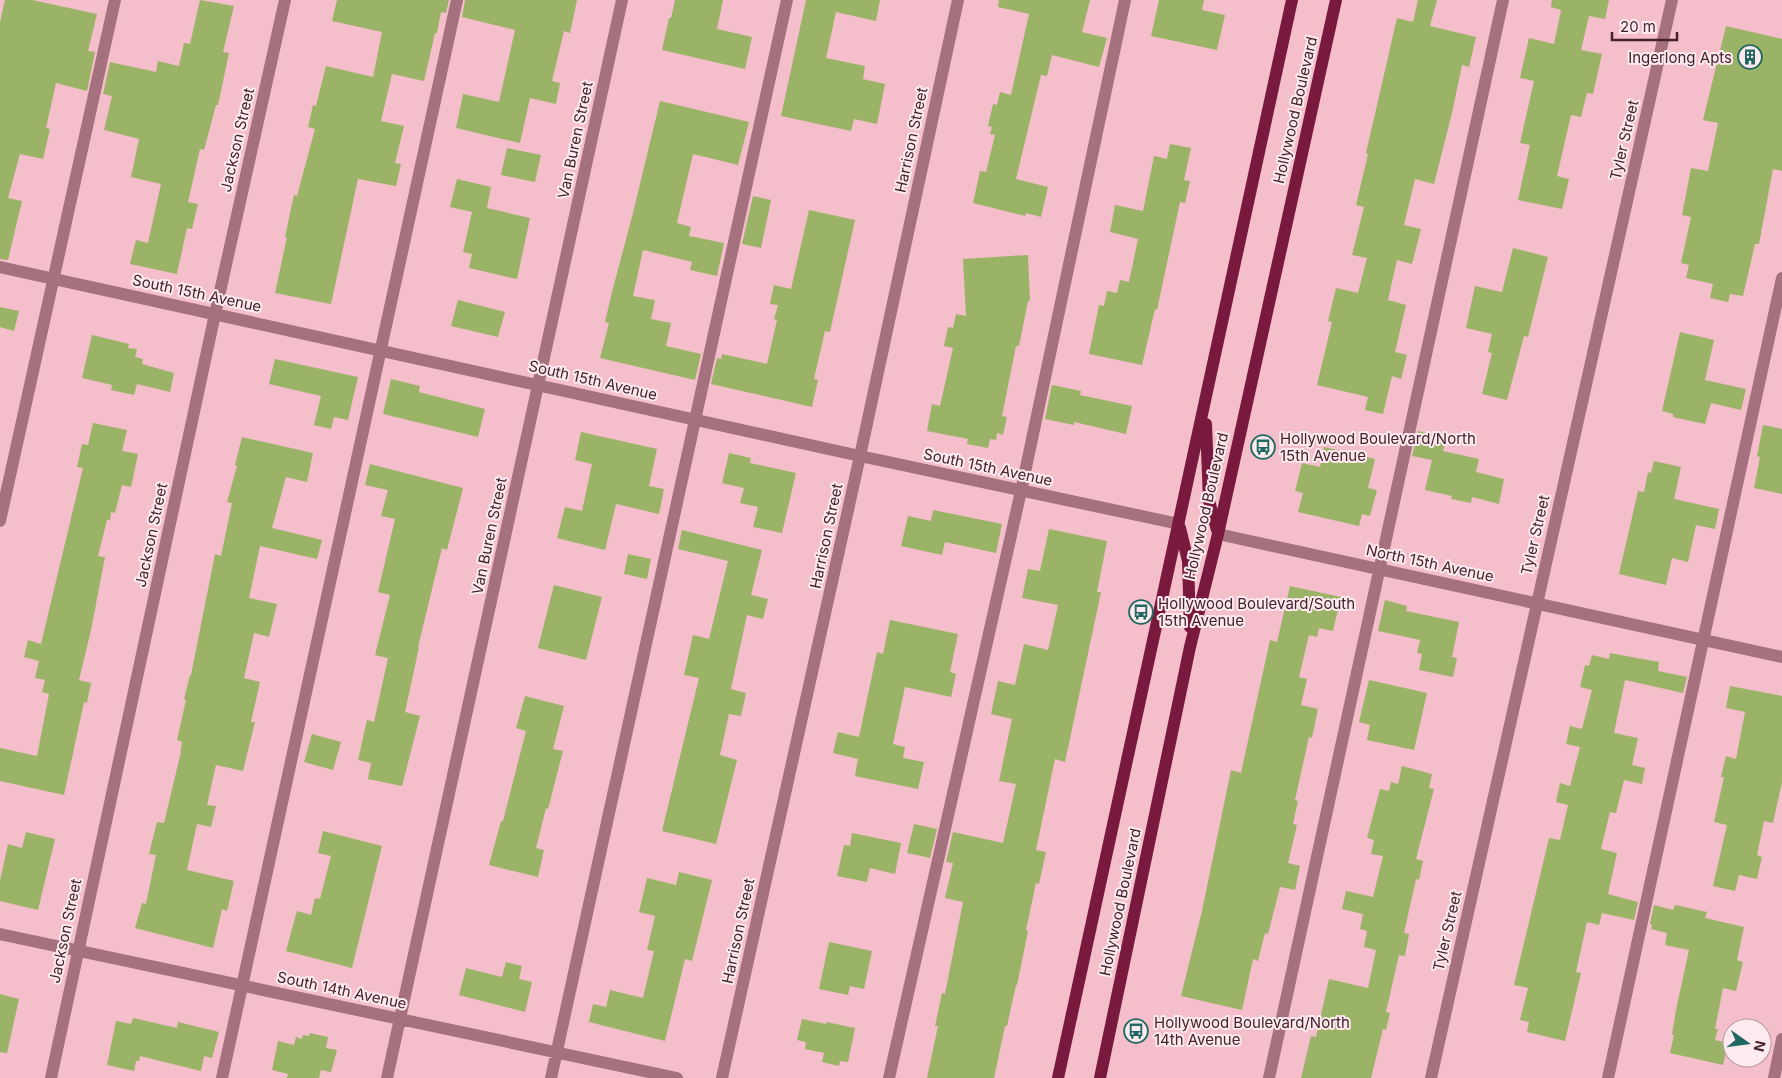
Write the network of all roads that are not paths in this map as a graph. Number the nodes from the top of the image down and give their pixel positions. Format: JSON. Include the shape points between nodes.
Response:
{"nodes":[{"id":1,"x":115,"y":0,"type":"edge"},
{"id":2,"x":285,"y":0,"type":"edge"},
{"id":3,"x":457,"y":0,"type":"edge"},
{"id":4,"x":622,"y":0,"type":"edge"},
{"id":5,"x":787,"y":0,"type":"edge"},
{"id":6,"x":958,"y":0,"type":"edge"},
{"id":7,"x":1125,"y":0,"type":"edge"},
{"id":8,"x":1292,"y":0,"type":"edge"},
{"id":9,"x":1336,"y":0,"type":"edge"},
{"id":10,"x":1503,"y":0,"type":"edge"},
{"id":11,"x":1672,"y":0,"type":"edge"},
{"id":12,"x":0,"y":267,"type":"edge"},
{"id":13,"x":53,"y":278,"type":"junction"},
{"id":14,"x":1782,"y":278,"type":"edge"},
{"id":15,"x":215,"y":314,"type":"junction"},
{"id":16,"x":381,"y":350,"type":"junction"},
{"id":17,"x":539,"y":384,"type":"junction"},
{"id":18,"x":1206,"y":401,"type":"junction"},
{"id":19,"x":695,"y":419,"type":"junction"},
{"id":20,"x":860,"y":456,"type":"junction"},
{"id":21,"x":1021,"y":491,"type":"junction"},
{"id":22,"x":0,"y":521,"type":"edge"},
{"id":23,"x":1179,"y":524,"type":"junction"},
{"id":24,"x":1218,"y":534,"type":"junction"},
{"id":25,"x":1379,"y":568,"type":"junction"},
{"id":26,"x":1536,"y":603,"type":"junction"},
{"id":27,"x":1703,"y":640,"type":"junction"},
{"id":28,"x":1190,"y":647,"type":"junction"},
{"id":29,"x":1782,"y":658,"type":"edge"},
{"id":30,"x":0,"y":934,"type":"edge"},
{"id":31,"x":78,"y":950,"type":"junction"},
{"id":32,"x":242,"y":985,"type":"junction"},
{"id":33,"x":400,"y":1019,"type":"junction"},
{"id":34,"x":1782,"y":1039,"type":"edge"},
{"id":35,"x":556,"y":1053,"type":"junction"},
{"id":36,"x":50,"y":1078,"type":"edge"},
{"id":37,"x":222,"y":1078,"type":"edge"},
{"id":38,"x":387,"y":1078,"type":"edge"},
{"id":39,"x":551,"y":1078,"type":"edge"},
{"id":40,"x":677,"y":1078,"type":"edge"},
{"id":41,"x":722,"y":1078,"type":"edge"},
{"id":42,"x":889,"y":1078,"type":"edge"},
{"id":43,"x":1058,"y":1078,"type":"edge"},
{"id":44,"x":1100,"y":1078,"type":"edge"},
{"id":45,"x":1269,"y":1078,"type":"edge"},
{"id":46,"x":1431,"y":1078,"type":"edge"},
{"id":47,"x":1608,"y":1078,"type":"edge"},
{"id":48,"x":1774,"y":1078,"type":"edge"}],
"edges":[{"from":1,"to":13,"type":"street"},
{"from":2,"to":15,"type":"street","name":"Jackson Street"},
{"from":3,"to":16,"type":"street"},
{"from":4,"to":17,"type":"street","name":"Van Buren Street"},
{"from":5,"to":19,"type":"street"},
{"from":6,"to":20,"type":"street","name":"Harrison Street"},
{"from":7,"to":21,"type":"street"},
{"from":8,"to":18,"type":"main road","name":"Hollywood Boulevard"},
{"from":9,"to":24,"type":"main road","name":"Hollywood Boulevard"},
{"from":10,"to":25,"type":"street"},
{"from":11,"to":26,"type":"street","name":"Tyler Street"},
{"from":12,"to":13,"type":"street","name":"South 15th Avenue"},
{"from":13,"to":15,"type":"street","name":"South 15th Avenue"},
{"from":13,"to":22,"type":"street"},
{"from":14,"to":27,"type":"street"},
{"from":15,"to":16,"type":"street","name":"South 15th Avenue"},
{"from":15,"to":31,"type":"street","name":"Jackson Street"},
{"from":16,"to":17,"type":"street","name":"South 15th Avenue"},
{"from":16,"to":32,"type":"street"},
{"from":17,"to":19,"type":"street","name":"South 15th Avenue"},
{"from":17,"to":33,"type":"street","name":"Van Buren Street"},
{"from":18,"to":23,"type":"main road","name":"Hollywood Boulevard"},
{"from":18,"to":24,"type":"main road","via":[[1209,501]]},
{"from":19,"to":20,"type":"street","name":"South 15th Avenue"},
{"from":19,"to":35,"type":"street"},
{"from":20,"to":21,"type":"street","name":"South 15th Avenue"},
{"from":20,"to":41,"type":"street","name":"Harrison Street"},
{"from":21,"to":23,"type":"street","name":"South 15th Avenue"},
{"from":21,"to":42,"type":"street"},
{"from":23,"to":28,"type":"main road","via":[[1188,562]]},
{"from":23,"to":43,"type":"main road","name":"Hollywood Boulevard"},
{"from":24,"to":25,"type":"street","name":"North 15th Avenue"},
{"from":24,"to":28,"type":"main road","name":"Hollywood Boulevard"},
{"from":25,"to":26,"type":"street","name":"North 15th Avenue"},
{"from":25,"to":45,"type":"street"},
{"from":26,"to":27,"type":"street","name":"North 15th Avenue"},
{"from":26,"to":46,"type":"street","name":"Tyler Street"},
{"from":27,"to":29,"type":"street","name":"North 15th Avenue"},
{"from":27,"to":47,"type":"street"},
{"from":28,"to":44,"type":"main road","name":"Hollywood Boulevard"},
{"from":30,"to":31,"type":"street","name":"South 14th Avenue"},
{"from":31,"to":32,"type":"street","name":"South 14th Avenue"},
{"from":31,"to":36,"type":"street","name":"Jackson Street"},
{"from":32,"to":33,"type":"street","name":"South 14th Avenue"},
{"from":32,"to":37,"type":"street"},
{"from":33,"to":35,"type":"street","name":"South 14th Avenue"},
{"from":33,"to":38,"type":"street","name":"Van Buren Street"},
{"from":34,"to":48,"type":"street"},
{"from":35,"to":39,"type":"street"},
{"from":35,"to":40,"type":"street","name":"South 14th Avenue"}]}
